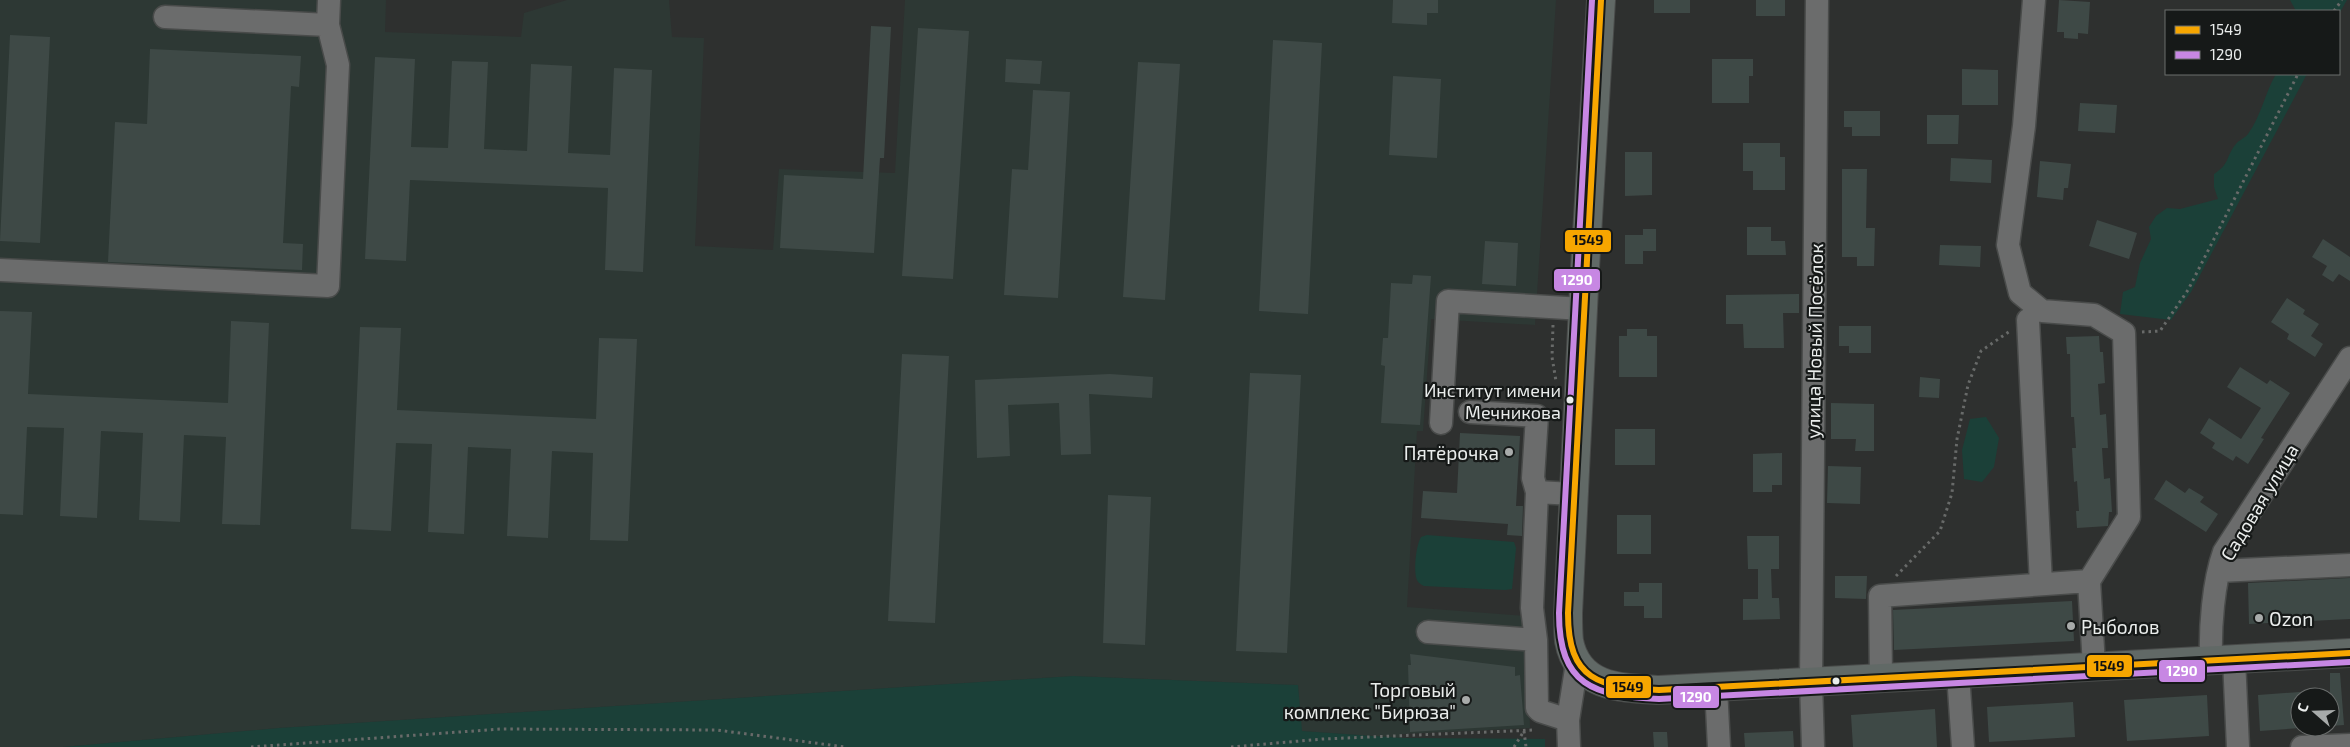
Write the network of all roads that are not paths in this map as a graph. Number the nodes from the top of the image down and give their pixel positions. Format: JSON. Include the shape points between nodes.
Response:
{"nodes":[{"id":1,"x":329,"y":0,"type":"edge"},
{"id":2,"x":1601,"y":0,"type":"edge"},
{"id":3,"x":1817,"y":0,"type":"edge"},
{"id":4,"x":2034,"y":0,"type":"edge"},
{"id":5,"x":166,"y":17,"type":"dead end"},
{"id":6,"x":328,"y":25,"type":"junction"},
{"id":7,"x":0,"y":270,"type":"edge"},
{"id":8,"x":1583,"y":309,"type":"junction"},
{"id":9,"x":2028,"y":320,"type":"road end"},
{"id":10,"x":2350,"y":358,"type":"edge"},
{"id":11,"x":1470,"y":412,"type":"dead end"},
{"id":12,"x":1441,"y":423,"type":"dead end"},
{"id":13,"x":1537,"y":492,"type":"junction"},
{"id":14,"x":1573,"y":494,"type":"junction"},
{"id":15,"x":2350,"y":565,"type":"edge"},
{"id":16,"x":2219,"y":571,"type":"junction"},
{"id":17,"x":2089,"y":581,"type":"junction"},
{"id":18,"x":2042,"y":584,"type":"junction"},
{"id":19,"x":1428,"y":632,"type":"dead end"},
{"id":20,"x":1536,"y":640,"type":"junction"},
{"id":21,"x":2350,"y":653,"type":"edge"},
{"id":22,"x":2222,"y":659,"type":"junction"},
{"id":23,"x":1577,"y":663,"type":"junction"},
{"id":24,"x":2094,"y":666,"type":"junction"},
{"id":25,"x":1958,"y":674,"type":"junction"},
{"id":26,"x":1881,"y":677,"type":"junction"},
{"id":27,"x":1810,"y":682,"type":"junction"},
{"id":28,"x":1716,"y":687,"type":"junction"},
{"id":29,"x":1559,"y":717,"type":"junction"},
{"id":30,"x":2350,"y":744,"type":"edge"},
{"id":31,"x":1569,"y":747,"type":"edge"},
{"id":32,"x":1719,"y":747,"type":"edge"},
{"id":33,"x":1813,"y":747,"type":"edge"},
{"id":34,"x":1963,"y":747,"type":"edge"},
{"id":35,"x":2238,"y":747,"type":"edge"},
{"id":36,"x":2302,"y":747,"type":"edge"}],
"edges":[{"from":1,"to":6,"type":"street"},
{"from":2,"to":8,"type":"main road"},
{"from":3,"to":27,"type":"street","name":"улица Новый Посёлок"},
{"from":4,"to":17,"type":"street","via":[[2024,126],[2008,245],[2020,293],[2042,311],[2094,315],[2124,333],[2129,517]]},
{"from":5,"to":6,"type":"street"},
{"from":6,"to":7,"type":"street","via":[[338,65],[328,286]]},
{"from":8,"to":12,"type":"street","via":[[1448,301]]},
{"from":8,"to":14,"type":"main road"},
{"from":9,"to":18,"type":"street"},
{"from":10,"to":16,"type":"street","name":"Садовая улица","via":[[2224,552]]},
{"from":11,"to":13,"type":"street","via":[[1537,416],[1533,478]]},
{"from":13,"to":14,"type":"street"},
{"from":13,"to":20,"type":"street","via":[[1532,608]]},
{"from":14,"to":23,"type":"main road","via":[[1568,613],[1569,641]]},
{"from":15,"to":16,"type":"street"},
{"from":16,"to":22,"type":"street","name":"Садовая улица","via":[[2211,638]]},
{"from":17,"to":18,"type":"street"},
{"from":17,"to":24,"type":"street"},
{"from":18,"to":26,"type":"street","via":[[1880,596]]},
{"from":19,"to":20,"type":"street"},
{"from":20,"to":29,"type":"street","via":[[1535,704],[1540,711]]},
{"from":21,"to":22,"type":"main road"},
{"from":22,"to":24,"type":"main road"},
{"from":22,"to":35,"type":"street","name":"Садовая улица"},
{"from":23,"to":28,"type":"main road","via":[[1587,674],[1605,684],[1628,689]]},
{"from":23,"to":29,"type":"street"},
{"from":24,"to":25,"type":"main road"},
{"from":25,"to":26,"type":"main road"},
{"from":25,"to":34,"type":"street"},
{"from":26,"to":27,"type":"main road"},
{"from":27,"to":28,"type":"main road"},
{"from":27,"to":33,"type":"street","name":"улица Новый Посёлок"},
{"from":28,"to":32,"type":"street"},
{"from":29,"to":31,"type":"street"},
{"from":30,"to":36,"type":"street"}]}
